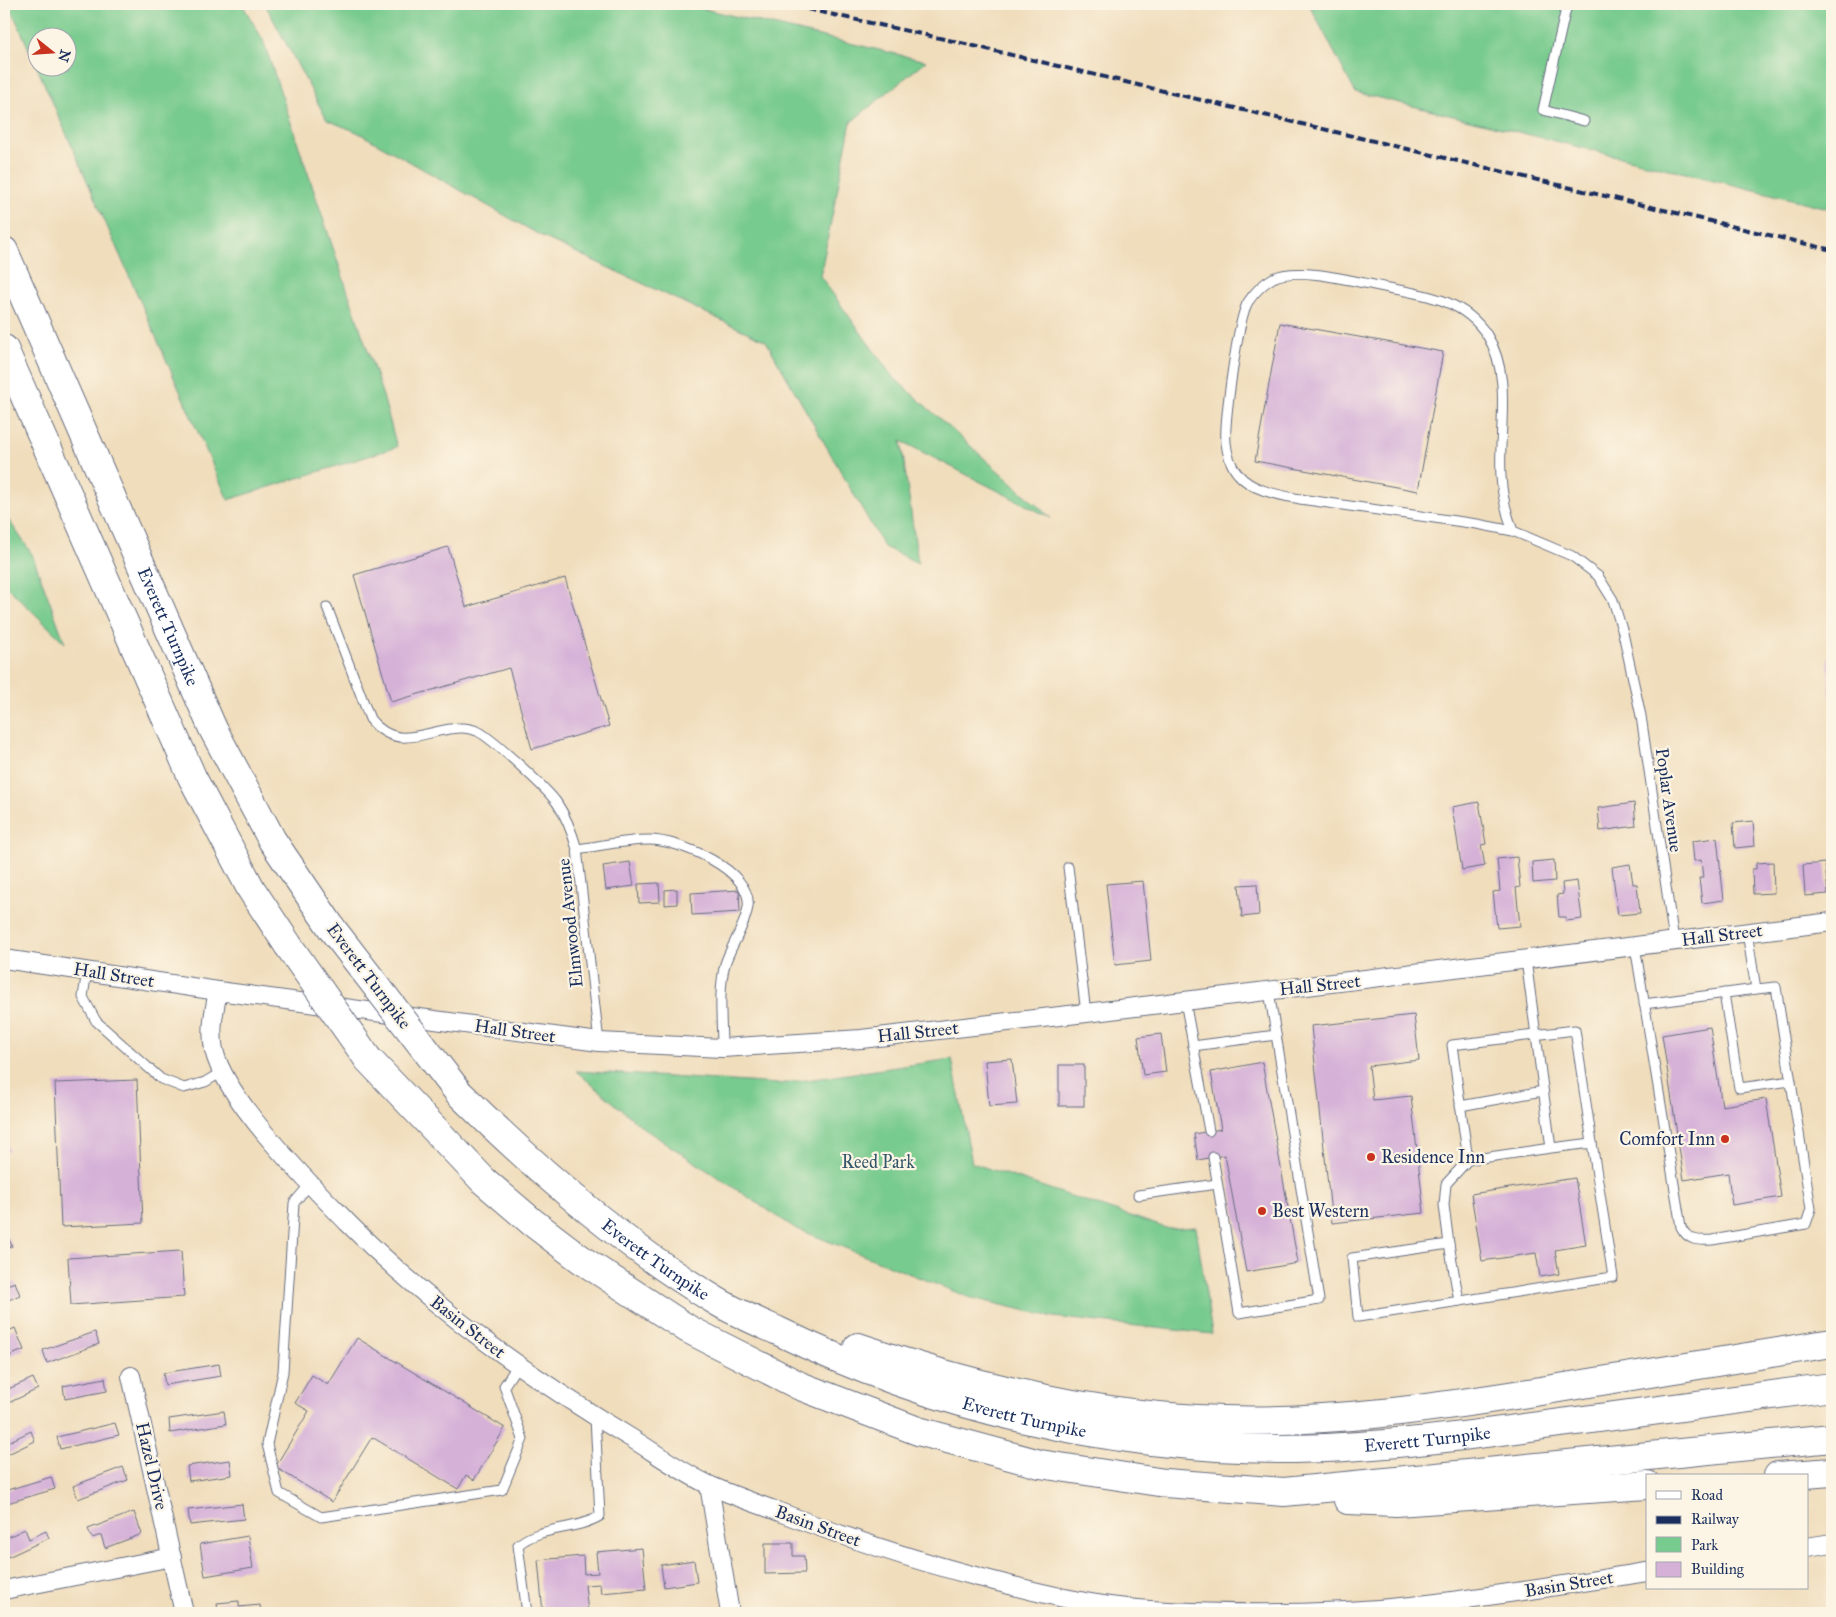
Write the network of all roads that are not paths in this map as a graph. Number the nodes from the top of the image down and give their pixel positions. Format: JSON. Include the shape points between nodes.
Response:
{"nodes":[{"id":1,"x":1567,"y":4,"type":"edge"},
{"id":2,"x":1584,"y":121,"type":"dead end"},
{"id":3,"x":4,"y":252,"type":"edge"},
{"id":4,"x":4,"y":349,"type":"edge"},
{"id":5,"x":4,"y":361,"type":"edge"},
{"id":6,"x":27,"y":402,"type":"junction"},
{"id":7,"x":1513,"y":531,"type":"junction"},
{"id":8,"x":327,"y":608,"type":"dead end"},
{"id":9,"x":577,"y":848,"type":"junction"},
{"id":10,"x":1068,"y":867,"type":"dead end"},
{"id":11,"x":1832,"y":922,"type":"edge"},
{"id":12,"x":1747,"y":932,"type":"junction"},
{"id":13,"x":1674,"y":941,"type":"junction"},
{"id":14,"x":1635,"y":946,"type":"junction"},
{"id":15,"x":4,"y":959,"type":"edge"},
{"id":16,"x":1526,"y":960,"type":"junction"},
{"id":17,"x":87,"y":970,"type":"junction"},
{"id":18,"x":1756,"y":989,"type":"junction"},
{"id":19,"x":218,"y":991,"type":"junction"},
{"id":20,"x":1269,"y":991,"type":"junction"},
{"id":21,"x":1724,"y":994,"type":"junction"},
{"id":22,"x":1185,"y":1001,"type":"junction"},
{"id":23,"x":1644,"y":1004,"type":"junction"},
{"id":24,"x":1086,"y":1013,"type":"junction"},
{"id":25,"x":1276,"y":1035,"type":"junction"},
{"id":26,"x":1535,"y":1035,"type":"junction"},
{"id":27,"x":599,"y":1042,"type":"junction"},
{"id":28,"x":1193,"y":1046,"type":"junction"},
{"id":29,"x":722,"y":1048,"type":"junction"},
{"id":30,"x":222,"y":1072,"type":"junction"},
{"id":31,"x":1791,"y":1081,"type":"junction"},
{"id":32,"x":1543,"y":1091,"type":"junction"},
{"id":33,"x":1460,"y":1106,"type":"junction"},
{"id":34,"x":1209,"y":1131,"type":"dead end"},
{"id":35,"x":1592,"y":1143,"type":"junction"},
{"id":36,"x":1550,"y":1148,"type":"junction"},
{"id":37,"x":1213,"y":1157,"type":"dead end"},
{"id":38,"x":1468,"y":1160,"type":"junction"},
{"id":39,"x":310,"y":1184,"type":"junction"},
{"id":40,"x":1217,"y":1184,"type":"junction"},
{"id":41,"x":1138,"y":1195,"type":"dead end"},
{"id":42,"x":1450,"y":1244,"type":"junction"},
{"id":43,"x":1459,"y":1301,"type":"junction"},
{"id":44,"x":719,"y":1303,"type":"junction"},
{"id":45,"x":1832,"y":1343,"type":"edge"},
{"id":46,"x":517,"y":1366,"type":"junction"},
{"id":47,"x":131,"y":1376,"type":"dead end"},
{"id":48,"x":1832,"y":1387,"type":"edge"},
{"id":49,"x":595,"y":1417,"type":"junction"},
{"id":50,"x":1832,"y":1438,"type":"edge"},
{"id":51,"x":1832,"y":1472,"type":"edge"},
{"id":52,"x":1805,"y":1474,"type":"edge"},
{"id":53,"x":709,"y":1485,"type":"junction"},
{"id":54,"x":1646,"y":1485,"type":"edge"},
{"id":55,"x":1284,"y":1492,"type":"junction"},
{"id":56,"x":1832,"y":1543,"type":"edge"},
{"id":57,"x":1808,"y":1547,"type":"edge"},
{"id":58,"x":172,"y":1557,"type":"junction"},
{"id":59,"x":1646,"y":1572,"type":"edge"},
{"id":60,"x":4,"y":1590,"type":"edge"},
{"id":61,"x":1117,"y":1610,"type":"edge"},
{"id":62,"x":184,"y":1613,"type":"edge"},
{"id":63,"x":527,"y":1613,"type":"edge"},
{"id":64,"x":730,"y":1613,"type":"edge"}],
"edges":[{"from":1,"to":2,"type":"lane","via":[[1543,110]]},
{"from":3,"to":44,"type":"highway","name":"Everett Turnpike","bridge":true,"via":[[213,729],[272,840],[333,930],[459,1093],[503,1137],[615,1231]]},
{"from":4,"to":6,"type":"highway"},
{"from":5,"to":6,"type":"highway"},
{"from":6,"to":55,"type":"highway","bridge":true,"via":[[192,777],[251,889],[368,1059],[484,1181],[582,1260],[688,1328],[800,1386],[918,1431],[1040,1464],[1164,1483]]},
{"from":7,"to":7,"type":"lane","name":"Poplar Avenue","via":[[1300,499],[1272,493],[1250,484],[1238,474],[1230,461],[1226,423],[1241,320],[1248,302],[1258,290],[1273,278],[1290,274],[1310,275],[1424,294],[1448,301],[1474,318],[1497,355],[1500,371],[1501,475],[1505,508]]},
{"from":7,"to":13,"type":"lane","name":"Poplar Avenue","via":[[1572,556],[1598,576],[1614,600],[1641,716]]},
{"from":8,"to":9,"type":"lane","via":[[370,719],[380,732],[394,737],[412,737],[462,728],[478,732],[556,801],[568,820]]},
{"from":9,"to":27,"type":"lane","name":"Elmwood Avenue"},
{"from":9,"to":29,"type":"lane","name":"Elmwood Avenue","via":[[649,840],[666,842],[727,869],[747,891],[748,906],[721,981]]},
{"from":10,"to":24,"type":"lane"},
{"from":11,"to":12,"type":"street","name":"Hall Street"},
{"from":12,"to":13,"type":"street","name":"Hall Street"},
{"from":12,"to":18,"type":"lane"},
{"from":13,"to":14,"type":"street","name":"Hall Street"},
{"from":14,"to":16,"type":"street","name":"Hall Street"},
{"from":14,"to":23,"type":"lane"},
{"from":15,"to":17,"type":"street","name":"Hall Street"},
{"from":16,"to":20,"type":"street","name":"Hall Street"},
{"from":16,"to":26,"type":"lane"},
{"from":17,"to":19,"type":"street","name":"Hall Street"},
{"from":17,"to":30,"type":"lane","via":[[83,997],[96,1021],[161,1079],[184,1088],[205,1082]]},
{"from":18,"to":21,"type":"lane"},
{"from":18,"to":31,"type":"lane","via":[[1776,987]]},
{"from":19,"to":27,"type":"street","name":"Hall Street"},
{"from":19,"to":30,"type":"street","name":"Basin Street","via":[[212,1039]]},
{"from":20,"to":22,"type":"street","name":"Hall Street"},
{"from":20,"to":25,"type":"lane"},
{"from":21,"to":23,"type":"lane"},
{"from":21,"to":31,"type":"lane","via":[[1738,1088]]},
{"from":22,"to":24,"type":"street","name":"Hall Street"},
{"from":22,"to":28,"type":"lane"},
{"from":23,"to":31,"type":"lane","via":[[1681,1227],[1690,1238],[1712,1240],[1806,1224],[1811,1209]]},
{"from":24,"to":29,"type":"street","name":"Hall Street","via":[[861,1039]]},
{"from":25,"to":28,"type":"lane"},
{"from":25,"to":40,"type":"lane","via":[[1319,1300],[1239,1313]]},
{"from":26,"to":32,"type":"lane"},
{"from":26,"to":33,"type":"lane","via":[[1452,1045]]},
{"from":26,"to":35,"type":"lane","via":[[1575,1030]]},
{"from":27,"to":29,"type":"street","name":"Hall Street"},
{"from":28,"to":34,"type":"lane"},
{"from":30,"to":39,"type":"street","name":"Basin Street","via":[[262,1129]]},
{"from":32,"to":33,"type":"lane"},
{"from":32,"to":36,"type":"lane"},
{"from":33,"to":38,"type":"lane"},
{"from":35,"to":36,"type":"lane"},
{"from":35,"to":43,"type":"lane","via":[[1613,1277]]},
{"from":36,"to":38,"type":"lane"},
{"from":37,"to":40,"type":"lane"},
{"from":38,"to":42,"type":"lane","via":[[1446,1184],[1444,1205]]},
{"from":39,"to":46,"type":"street","name":"Basin Street","via":[[405,1278]]},
{"from":39,"to":46,"type":"lane","via":[[294,1203],[283,1372],[267,1444],[279,1493],[321,1517],[502,1490],[523,1438],[504,1386]]},
{"from":40,"to":41,"type":"lane"},
{"from":42,"to":43,"type":"lane"},
{"from":42,"to":43,"type":"lane","via":[[1352,1258],[1358,1317]]},
{"from":44,"to":45,"type":"highway","via":[[978,1385],[1088,1406],[1197,1419],[1302,1420],[1449,1406]]},
{"from":44,"to":48,"type":"highway","name":"Everett Turnpike","via":[[818,1351],[891,1379],[992,1411],[1094,1433],[1220,1447],[1283,1449],[1387,1444]]},
{"from":46,"to":49,"type":"street","name":"Basin Street"},
{"from":47,"to":58,"type":"street","name":"Hazel Drive"},
{"from":49,"to":53,"type":"street","name":"Basin Street"},
{"from":49,"to":63,"type":"lane","via":[[600,1516],[588,1523],[528,1536],[518,1545]]},
{"from":50,"to":55,"type":"highway"},
{"from":51,"to":52,"type":"highway"},
{"from":53,"to":61,"type":"street","name":"Basin Street","via":[[838,1534],[937,1566],[1041,1594]]},
{"from":53,"to":64,"type":"street"},
{"from":54,"to":55,"type":"highway","via":[[1396,1502]]},
{"from":56,"to":57,"type":"street"},
{"from":58,"to":60,"type":"street"},
{"from":58,"to":62,"type":"street","name":"Hazel Drive"},
{"from":59,"to":61,"type":"street","name":"Basin Street","via":[[1410,1606],[1287,1613]]}]}
